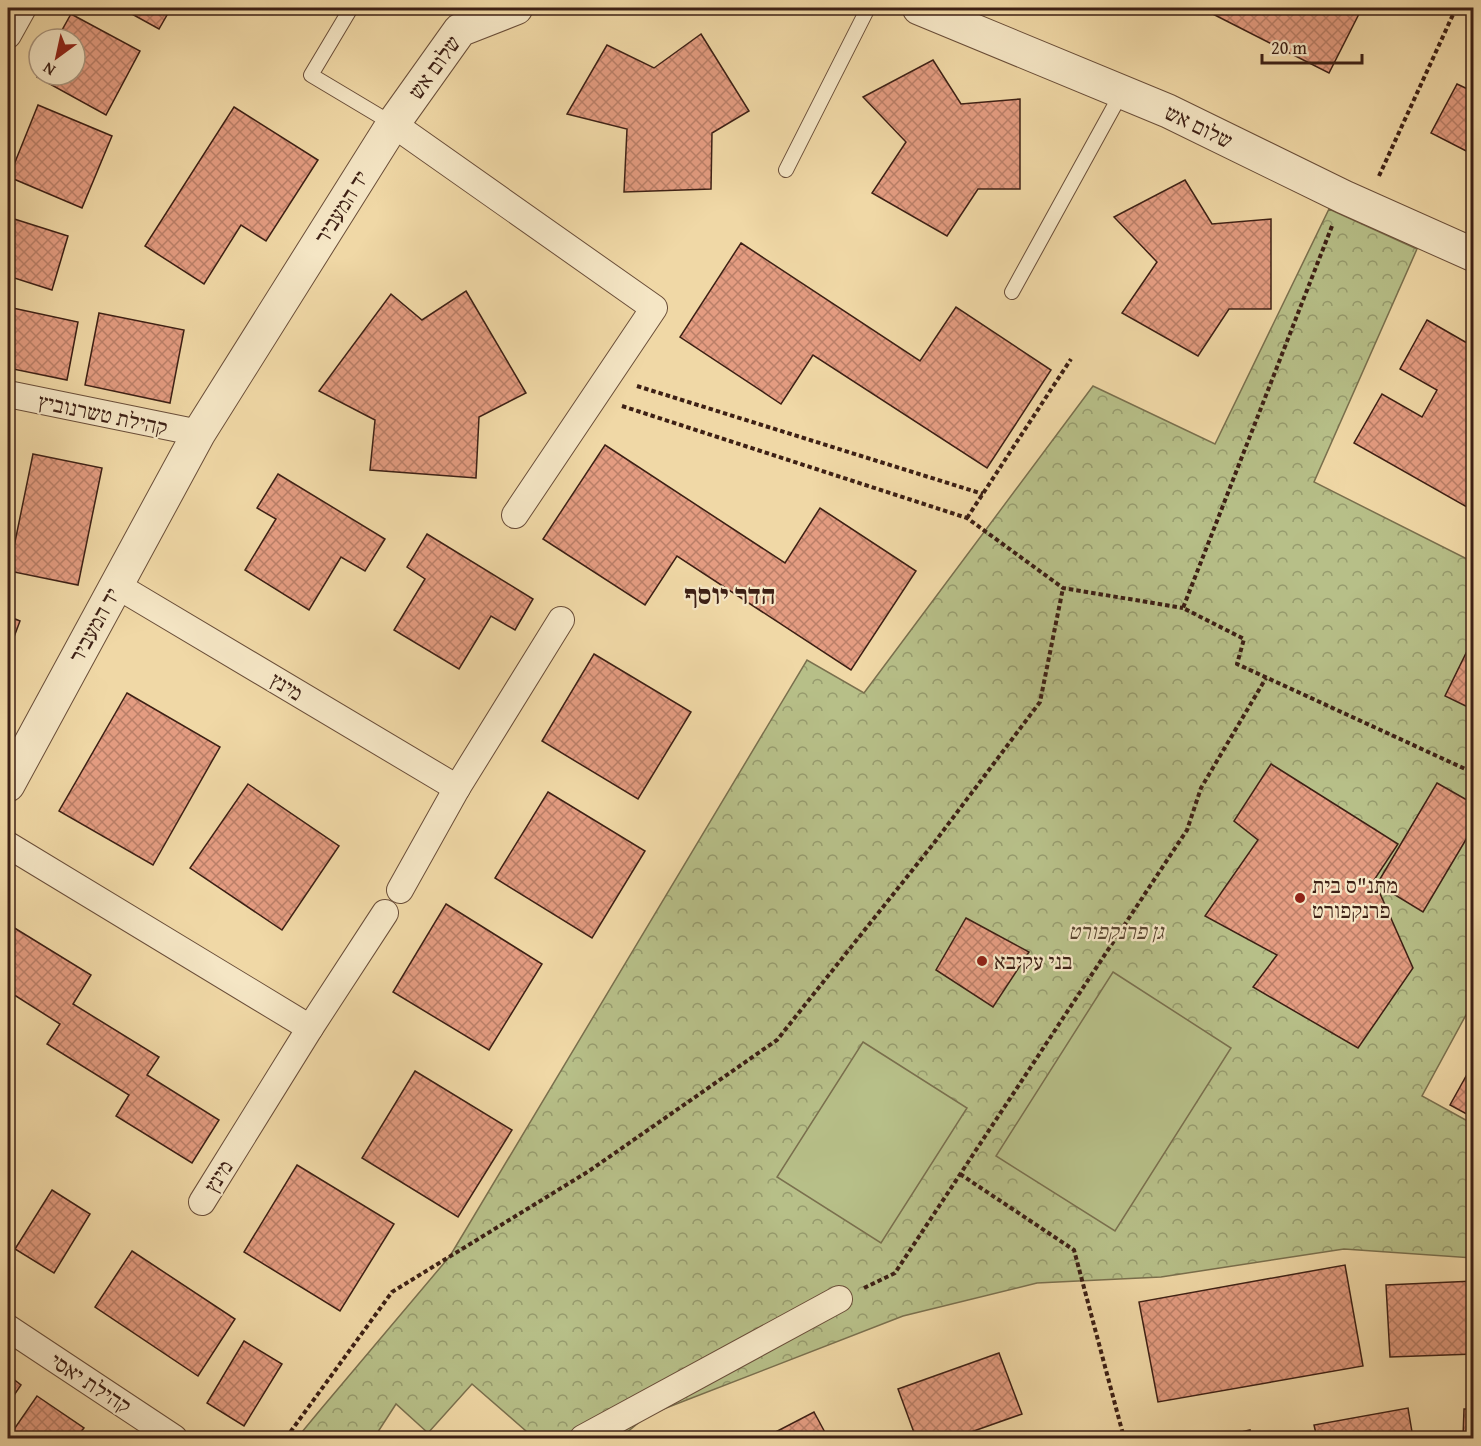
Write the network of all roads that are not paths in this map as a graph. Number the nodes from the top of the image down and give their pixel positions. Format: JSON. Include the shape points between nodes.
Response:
{"nodes":[{"id":1,"x":23,"y":8,"type":"edge"},
{"id":2,"x":351,"y":8,"type":"edge"},
{"id":3,"x":868,"y":8,"type":"edge"},
{"id":4,"x":919,"y":8,"type":"edge"},
{"id":5,"x":492,"y":11,"type":"edge"},
{"id":6,"x":8,"y":34,"type":"edge"},
{"id":7,"x":1122,"y":92,"type":"junction"},
{"id":8,"x":393,"y":124,"type":"junction"},
{"id":9,"x":786,"y":170,"type":"dead end"},
{"id":10,"x":1473,"y":255,"type":"edge"},
{"id":11,"x":1012,"y":292,"type":"dead end"},
{"id":12,"x":8,"y":394,"type":"edge"},
{"id":13,"x":199,"y":433,"type":"junction"},
{"id":14,"x":515,"y":515,"type":"dead end"},
{"id":15,"x":116,"y":585,"type":"junction"},
{"id":16,"x":561,"y":620,"type":"dead end"},
{"id":17,"x":8,"y":784,"type":"edge"},
{"id":18,"x":457,"y":788,"type":"junction"},
{"id":19,"x":8,"y":845,"type":"edge"},
{"id":20,"x":400,"y":890,"type":"dead end"},
{"id":21,"x":385,"y":913,"type":"dead end"},
{"id":22,"x":310,"y":1028,"type":"junction"},
{"id":23,"x":202,"y":1202,"type":"dead end"},
{"id":24,"x":839,"y":1299,"type":"road end"},
{"id":25,"x":8,"y":1328,"type":"edge"},
{"id":26,"x":174,"y":1438,"type":"edge"},
{"id":27,"x":583,"y":1438,"type":"edge"}],
"edges":[{"from":1,"to":6,"type":"street"},
{"from":2,"to":8,"type":"lane","via":[[310,75]]},
{"from":3,"to":9,"type":"lane"},
{"from":4,"to":7,"type":"street","name":"שלום אש"},
{"from":5,"to":8,"type":"street","name":"שלום אש","via":[[460,30]]},
{"from":7,"to":10,"type":"street","name":"שלום אש"},
{"from":7,"to":11,"type":"lane"},
{"from":8,"to":13,"type":"street","name":"יד המעביר"},
{"from":8,"to":14,"type":"street","via":[[654,308]]},
{"from":12,"to":13,"type":"street","name":"קהילת טשרנוביץ"},
{"from":13,"to":15,"type":"street","name":"יד המעביר"},
{"from":15,"to":17,"type":"street","name":"יד המעביר"},
{"from":15,"to":18,"type":"street","name":"מינץ"},
{"from":16,"to":18,"type":"street"},
{"from":18,"to":20,"type":"street"},
{"from":19,"to":22,"type":"street"},
{"from":21,"to":22,"type":"street","name":"מינץ"},
{"from":22,"to":23,"type":"street","name":"מינץ"},
{"from":24,"to":27,"type":"street"},
{"from":25,"to":26,"type":"street","name":"קהילת יאסי"}]}
